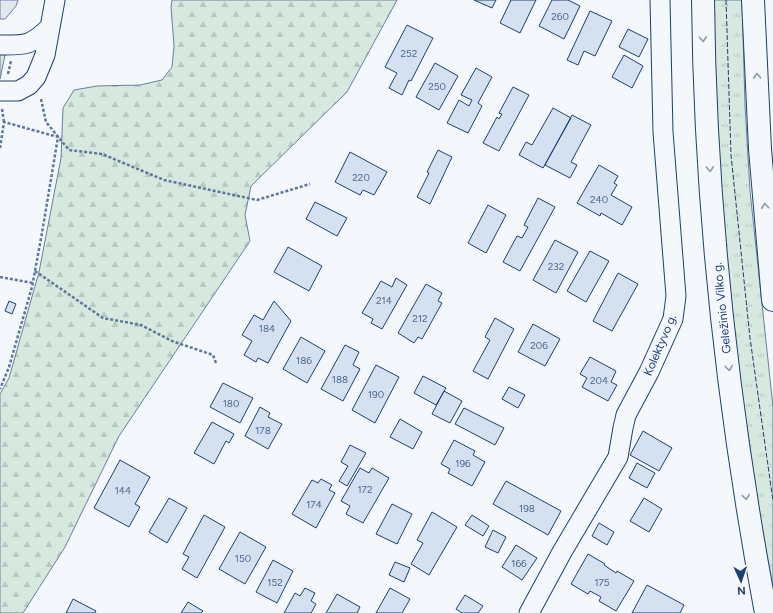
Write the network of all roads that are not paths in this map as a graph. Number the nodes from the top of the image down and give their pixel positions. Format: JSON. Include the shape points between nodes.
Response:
{"nodes":[{"id":1,"x":55,"y":0,"type":"edge"},
{"id":2,"x":660,"y":0,"type":"edge"},
{"id":3,"x":703,"y":0,"type":"edge"},
{"id":4,"x":753,"y":0,"type":"edge"},
{"id":5,"x":49,"y":28,"type":"junction"},
{"id":6,"x":12,"y":45,"type":"edge"},
{"id":7,"x":36,"y":77,"type":"junction"},
{"id":8,"x":2,"y":96,"type":"edge"},
{"id":9,"x":773,"y":300,"type":"edge"},
{"id":10,"x":528,"y":613,"type":"edge"},
{"id":11,"x":766,"y":613,"type":"edge"}],
"edges":[{"from":1,"to":5,"type":"street"},
{"from":2,"to":10,"type":"street","name":"Kolektyvo g.","via":[[663,132],[676,296],[673,319],[626,415],[618,457]]},
{"from":3,"to":11,"type":"highway","name":"Geležinio Vilko g.","one_way":true,"via":[[711,198],[719,289],[753,542]]},
{"from":9,"to":4,"type":"highway","one_way":true,"via":[[760,150]]},
{"from":5,"to":6,"type":"street","via":[[30,43]]},
{"from":5,"to":7,"type":"street","via":[[45,55]]},
{"from":6,"to":7,"type":"street","via":[[30,54]]},
{"from":7,"to":8,"type":"street","via":[[29,85]]}]}
